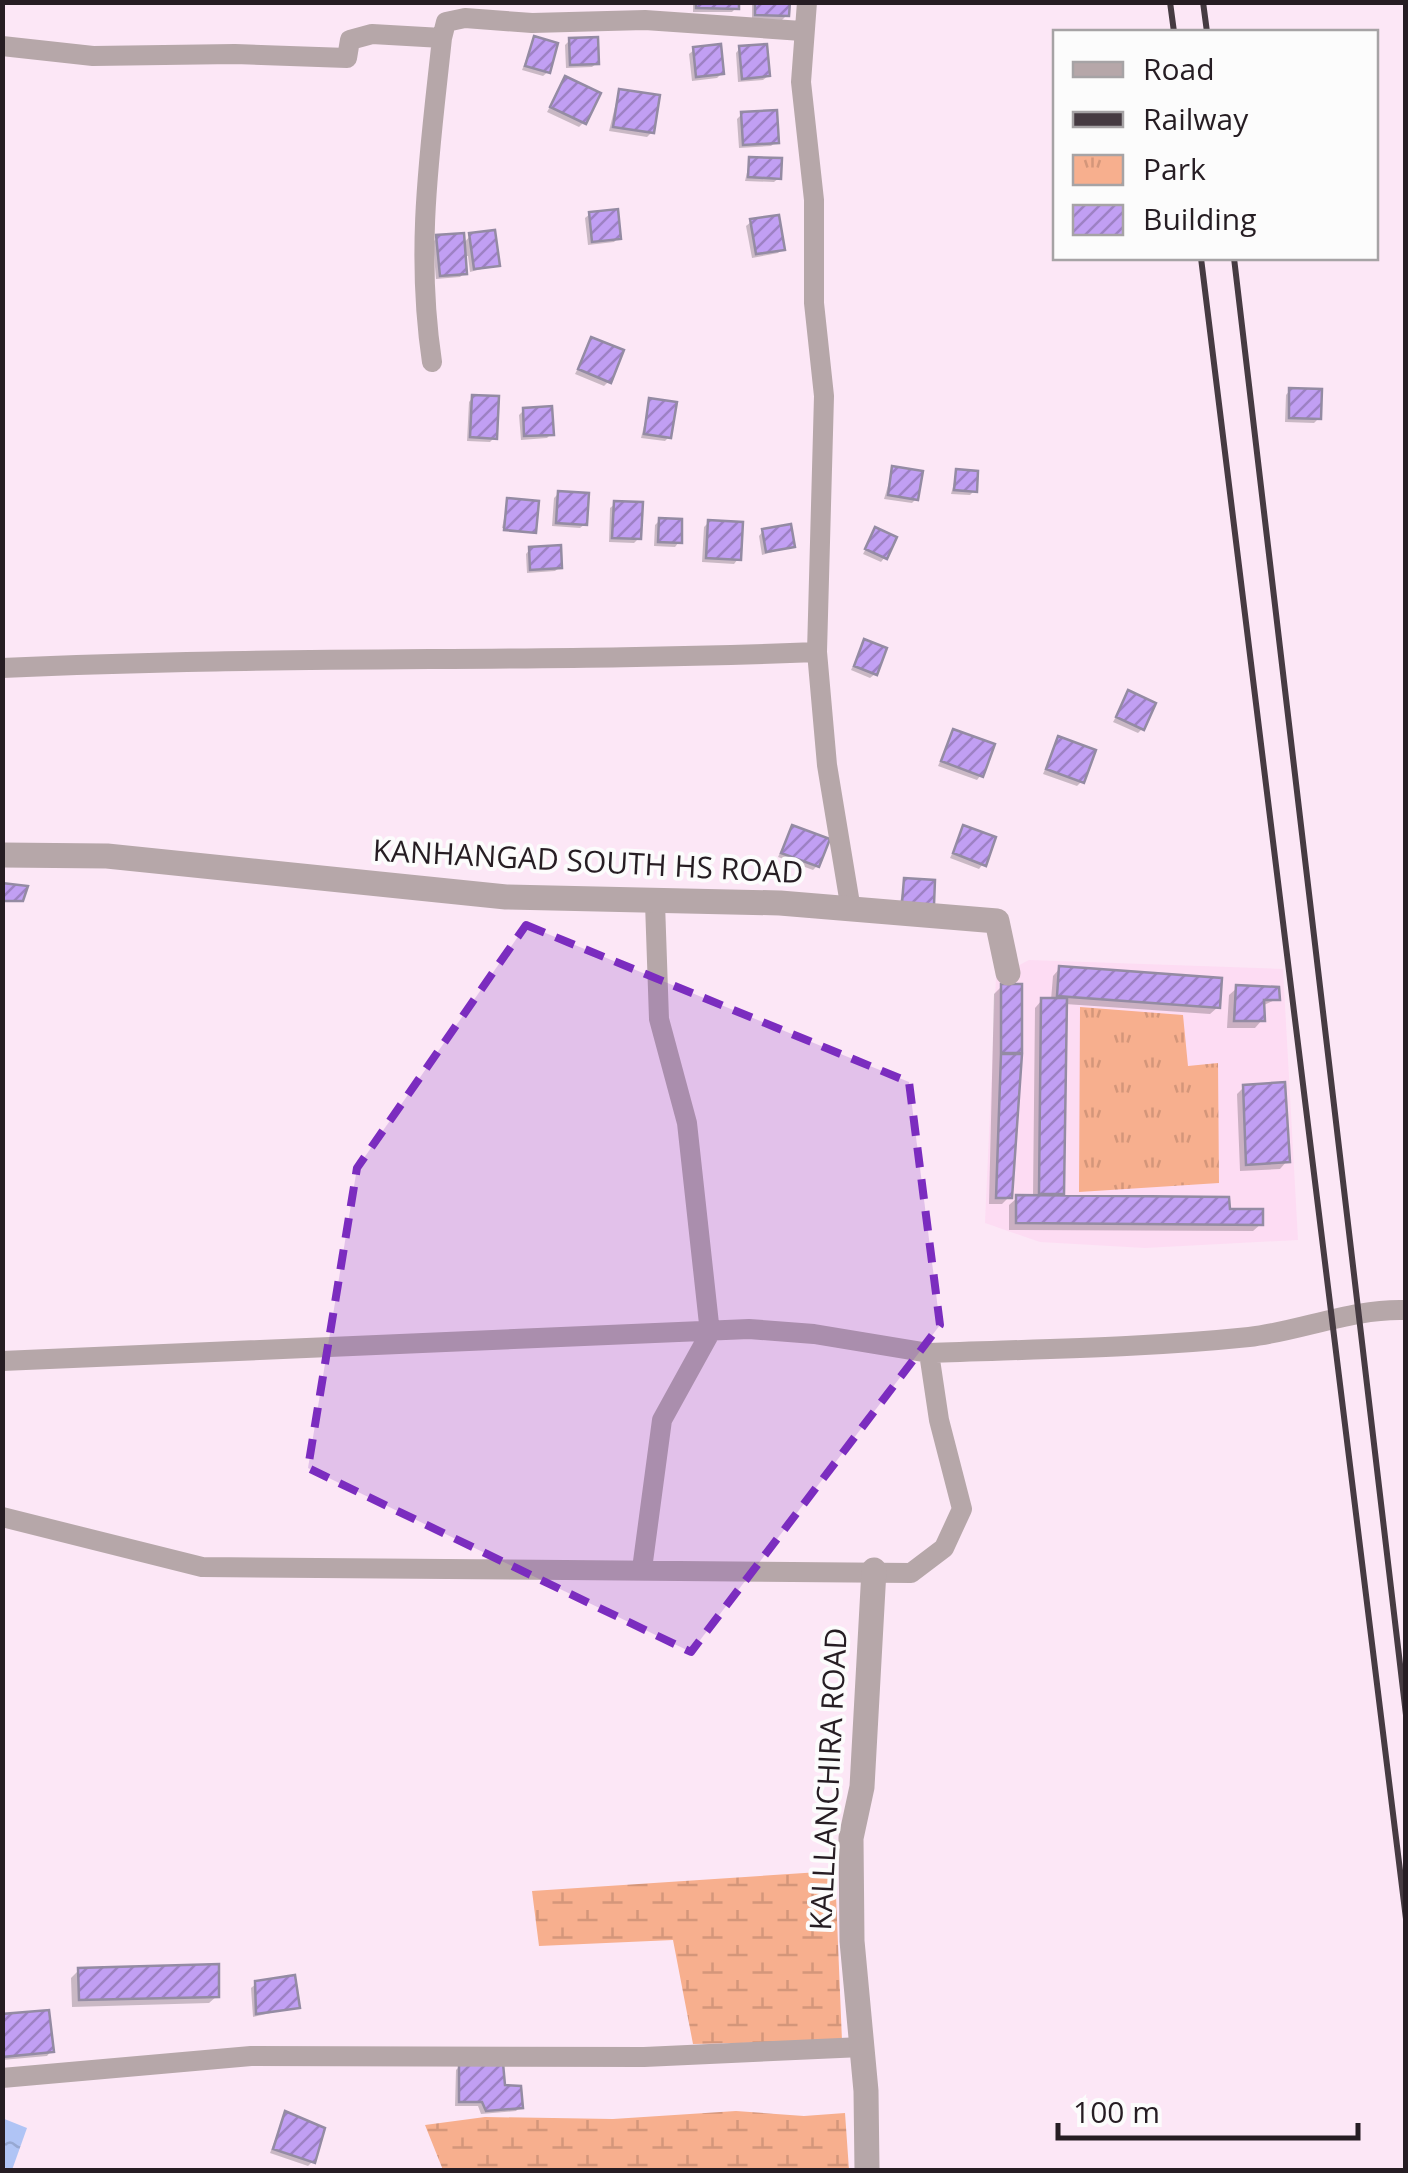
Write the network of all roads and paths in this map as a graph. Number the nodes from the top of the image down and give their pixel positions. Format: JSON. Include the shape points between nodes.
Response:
{"nodes":[{"id":1,"x":807,"y":2,"type":"edge"},
{"id":2,"x":466,"y":10,"type":"edge"},
{"id":3,"x":802,"y":31,"type":"junction"},
{"id":4,"x":442,"y":38,"type":"junction"},
{"id":5,"x":2,"y":46,"type":"edge"},
{"id":6,"x":432,"y":362,"type":"dead end"},
{"id":7,"x":817,"y":652,"type":"junction"},
{"id":8,"x":2,"y":668,"type":"edge"},
{"id":9,"x":2,"y":855,"type":"edge"},
{"id":10,"x":655,"y":903,"type":"junction"},
{"id":11,"x":851,"y":910,"type":"junction"},
{"id":12,"x":1008,"y":973,"type":"dead end"},
{"id":13,"x":1406,"y":1310,"type":"edge"},
{"id":14,"x":710,"y":1333,"type":"junction"},
{"id":15,"x":929,"y":1353,"type":"junction"},
{"id":16,"x":2,"y":1361,"type":"edge"},
{"id":17,"x":2,"y":1517,"type":"edge"},
{"id":18,"x":642,"y":1569,"type":"junction"},
{"id":19,"x":874,"y":1570,"type":"junction"},
{"id":20,"x":862,"y":2047,"type":"junction"},
{"id":21,"x":2,"y":2078,"type":"edge"},
{"id":22,"x":867,"y":2170,"type":"edge"}],
"edges":[{"from":1,"to":3,"type":"street"},
{"from":2,"to":3,"type":"street","via":[[532,23],[710,22]]},
{"from":2,"to":4,"type":"street","via":[[446,22]]},
{"from":3,"to":7,"type":"street","via":[[824,396]]},
{"from":4,"to":5,"type":"street","via":[[372,34],[350,40],[347,58],[92,56]]},
{"from":4,"to":6,"type":"street","via":[[422,231]]},
{"from":7,"to":8,"type":"street","via":[[600,661],[201,658]]},
{"from":7,"to":11,"type":"street"},
{"from":9,"to":10,"type":"street","name":"KANHANGAD SOUTH HS ROAD","via":[[107,856],[506,897]]},
{"from":10,"to":11,"type":"street","name":"KANHANGAD SOUTH HS ROAD"},
{"from":10,"to":14,"type":"street","via":[[659,1020],[686,1124]]},
{"from":11,"to":12,"type":"street","name":"KANHANGAD SOUTH HS ROAD","via":[[997,921]]},
{"from":13,"to":15,"type":"street","via":[[1360,1312],[1250,1337]]},
{"from":14,"to":15,"type":"street","via":[[814,1334]]},
{"from":14,"to":16,"type":"street"},
{"from":14,"to":18,"type":"street","via":[[662,1420]]},
{"from":15,"to":19,"type":"street","via":[[962,1508],[944,1548],[911,1573]]},
{"from":17,"to":18,"type":"street","via":[[202,1567]]},
{"from":18,"to":19,"type":"street"},
{"from":19,"to":20,"type":"street","name":"KALLLANCHIRA ROAD","via":[[862,1787],[852,1838]]},
{"from":20,"to":21,"type":"street","via":[[644,2057],[251,2056]]},
{"from":20,"to":22,"type":"street","name":"KALLLANCHIRA ROAD"}]}
